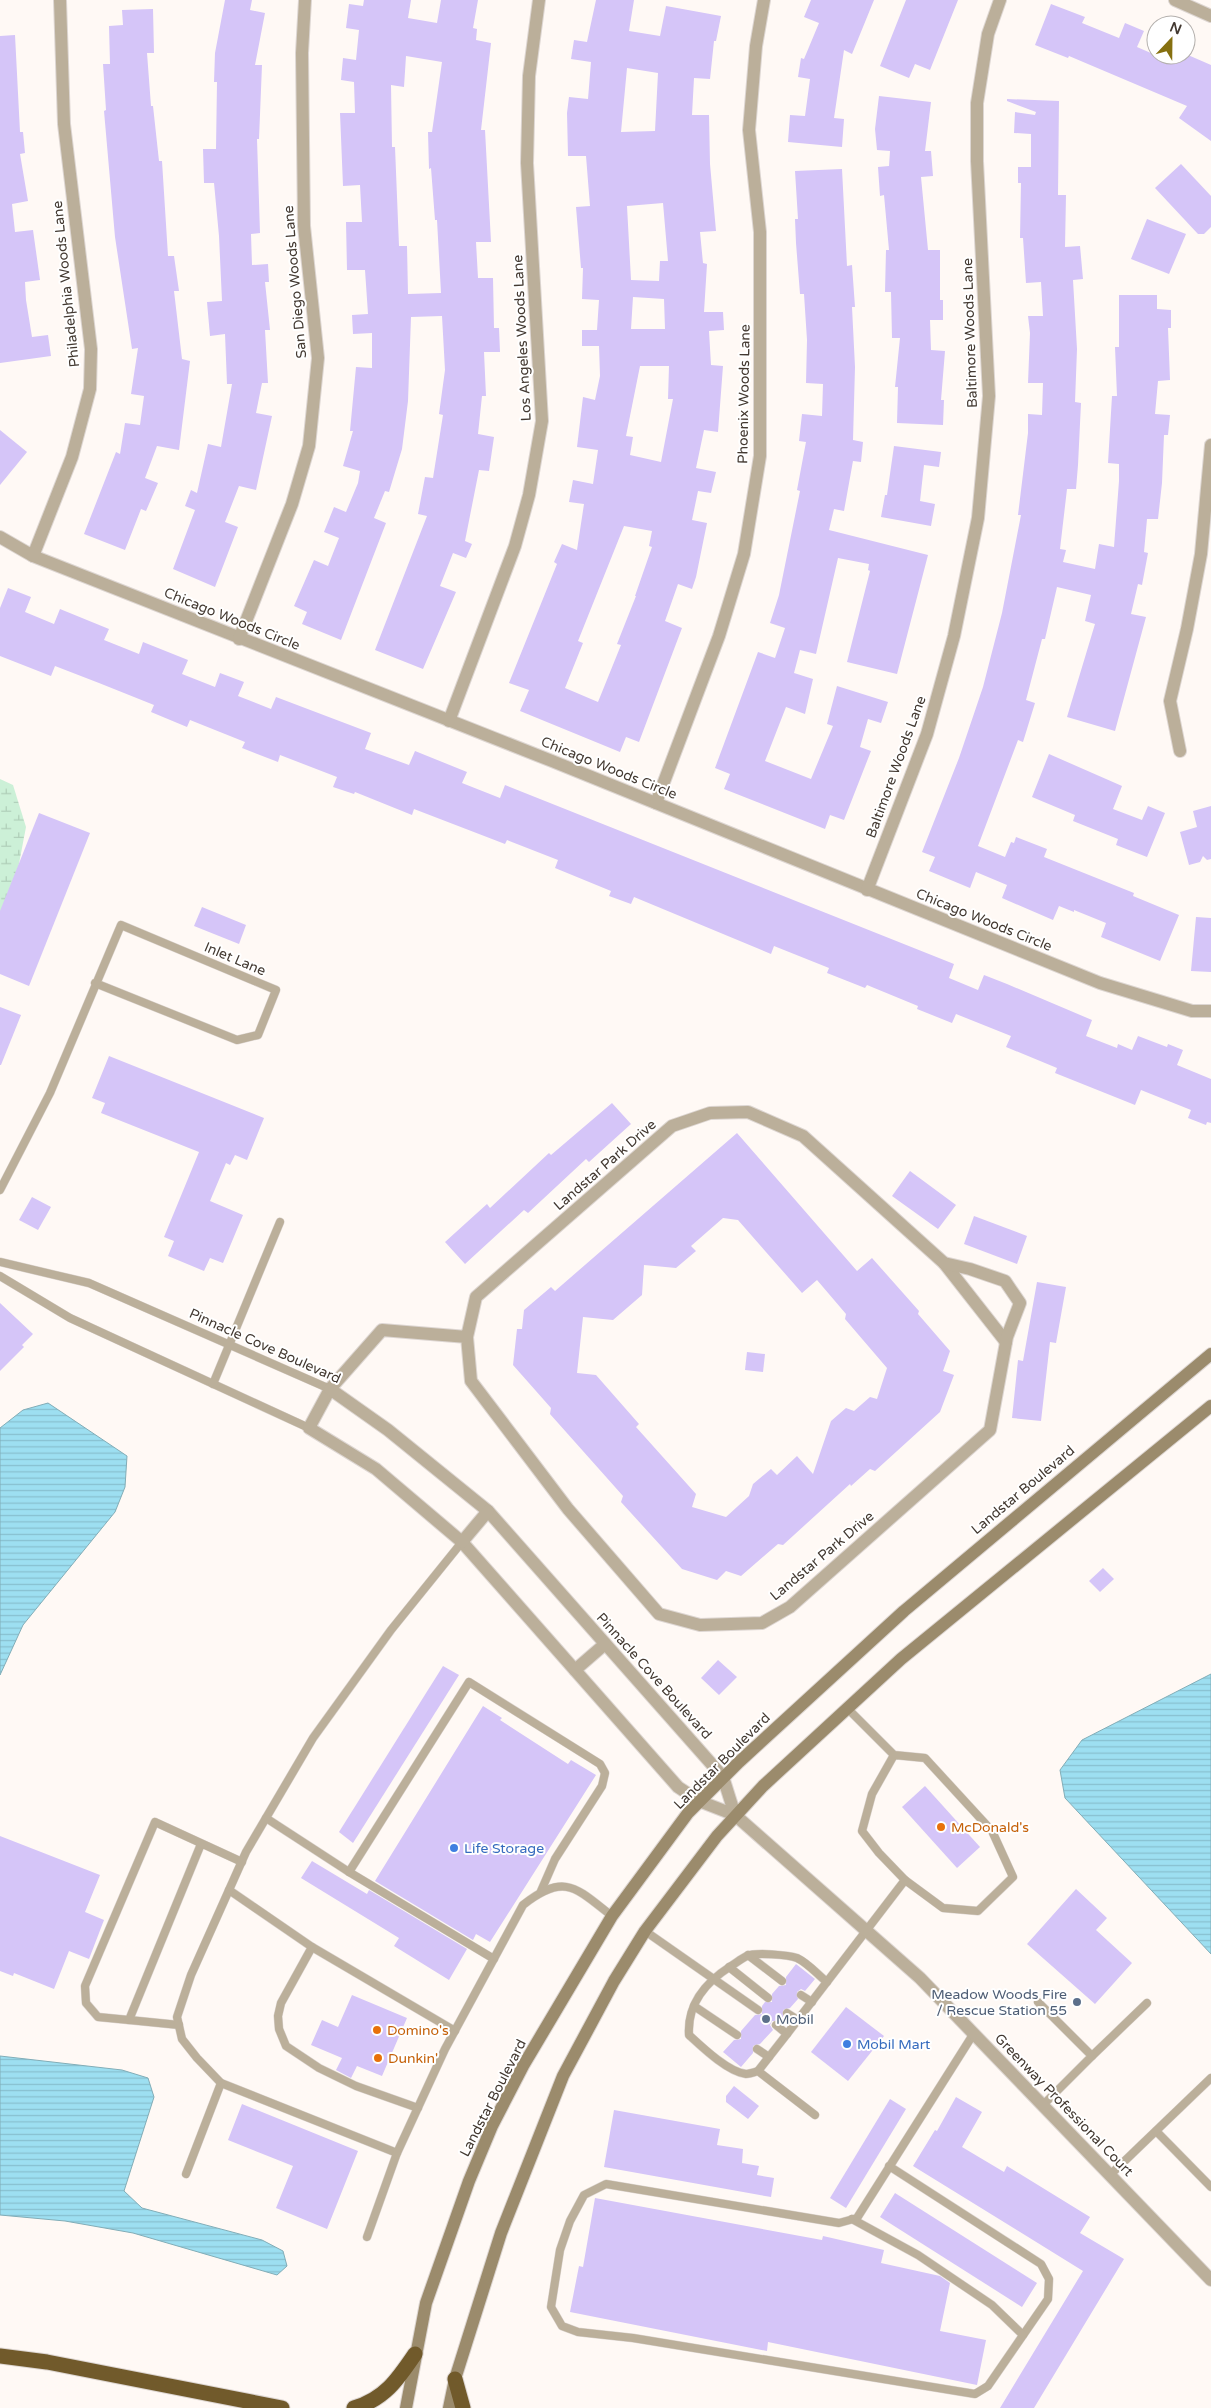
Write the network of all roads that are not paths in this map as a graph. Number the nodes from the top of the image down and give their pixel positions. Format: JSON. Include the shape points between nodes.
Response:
{"nodes":[{"id":1,"x":60,"y":0,"type":"edge"},
{"id":2,"x":305,"y":0,"type":"edge"},
{"id":3,"x":539,"y":0,"type":"edge"},
{"id":4,"x":764,"y":0,"type":"edge"},
{"id":5,"x":1000,"y":0,"type":"edge"},
{"id":6,"x":1175,"y":0,"type":"edge"},
{"id":7,"x":1211,"y":16,"type":"edge"},
{"id":8,"x":1211,"y":445,"type":"edge"},
{"id":9,"x":0,"y":538,"type":"edge"},
{"id":10,"x":33,"y":556,"type":"junction"},
{"id":11,"x":239,"y":639,"type":"junction"},
{"id":12,"x":449,"y":721,"type":"junction"},
{"id":13,"x":1180,"y":751,"type":"dead end"},
{"id":14,"x":656,"y":803,"type":"junction"},
{"id":15,"x":867,"y":890,"type":"junction"},
{"id":16,"x":95,"y":982,"type":"junction"},
{"id":17,"x":1211,"y":1011,"type":"edge"},
{"id":18,"x":0,"y":1190,"type":"edge"},
{"id":19,"x":280,"y":1222,"type":"dead end"},
{"id":20,"x":0,"y":1262,"type":"edge"},
{"id":21,"x":944,"y":1263,"type":"junction"},
{"id":22,"x":0,"y":1276,"type":"edge"},
{"id":23,"x":467,"y":1337,"type":"junction"},
{"id":24,"x":1006,"y":1342,"type":"junction"},
{"id":25,"x":230,"y":1345,"type":"junction"},
{"id":26,"x":1211,"y":1354,"type":"edge"},
{"id":27,"x":213,"y":1384,"type":"junction"},
{"id":28,"x":330,"y":1389,"type":"junction"},
{"id":29,"x":1211,"y":1406,"type":"edge"},
{"id":30,"x":309,"y":1428,"type":"junction"},
{"id":31,"x":488,"y":1511,"type":"junction"},
{"id":32,"x":462,"y":1542,"type":"junction"},
{"id":33,"x":605,"y":1644,"type":"junction"},
{"id":34,"x":575,"y":1670,"type":"junction"},
{"id":35,"x":847,"y":1708,"type":"junction"},
{"id":36,"x":894,"y":1755,"type":"junction"},
{"id":37,"x":723,"y":1777,"type":"junction"},
{"id":38,"x":699,"y":1801,"type":"junction"},
{"id":39,"x":735,"y":1815,"type":"junction"},
{"id":40,"x":266,"y":1818,"type":"junction"},
{"id":41,"x":202,"y":1844,"type":"junction"},
{"id":42,"x":242,"y":1862,"type":"junction"},
{"id":43,"x":349,"y":1872,"type":"junction"},
{"id":44,"x":905,"y":1880,"type":"junction"},
{"id":45,"x":229,"y":1890,"type":"junction"},
{"id":46,"x":542,"y":1891,"type":"junction"},
{"id":47,"x":612,"y":1916,"type":"junction"},
{"id":48,"x":645,"y":1931,"type":"junction"},
{"id":49,"x":867,"y":1932,"type":"junction"},
{"id":50,"x":312,"y":1947,"type":"junction"},
{"id":51,"x":748,"y":1955,"type":"junction"},
{"id":52,"x":494,"y":1959,"type":"junction"},
{"id":53,"x":729,"y":1967,"type":"junction"},
{"id":54,"x":713,"y":1978,"type":"junction"},
{"id":55,"x":782,"y":1981,"type":"dead end"},
{"id":56,"x":828,"y":1982,"type":"junction"},
{"id":57,"x":802,"y":1995,"type":"dead end"},
{"id":58,"x":768,"y":1998,"type":"dead end"},
{"id":59,"x":812,"y":2002,"type":"junction"},
{"id":60,"x":1038,"y":2002,"type":"dead end"},
{"id":61,"x":1147,"y":2003,"type":"dead end"},
{"id":62,"x":694,"y":2006,"type":"junction"},
{"id":63,"x":758,"y":2010,"type":"dead end"},
{"id":64,"x":787,"y":2012,"type":"dead end"},
{"id":65,"x":129,"y":2020,"type":"junction"},
{"id":66,"x":798,"y":2020,"type":"junction"},
{"id":67,"x":179,"y":2024,"type":"junction"},
{"id":68,"x":776,"y":2025,"type":"dead end"},
{"id":69,"x":455,"y":2031,"type":"junction"},
{"id":70,"x":974,"y":2033,"type":"junction"},
{"id":71,"x":787,"y":2034,"type":"junction"},
{"id":72,"x":738,"y":2035,"type":"dead end"},
{"id":73,"x":757,"y":2049,"type":"dead end"},
{"id":74,"x":1092,"y":2056,"type":"junction"},
{"id":75,"x":769,"y":2057,"type":"junction"},
{"id":76,"x":758,"y":2071,"type":"junction"},
{"id":77,"x":1211,"y":2078,"type":"edge"},
{"id":78,"x":221,"y":2083,"type":"junction"},
{"id":79,"x":1043,"y":2105,"type":"junction"},
{"id":80,"x":418,"y":2108,"type":"junction"},
{"id":81,"x":815,"y":2115,"type":"dead end"},
{"id":82,"x":1156,"y":2131,"type":"junction"},
{"id":83,"x":397,"y":2153,"type":"junction"},
{"id":84,"x":889,"y":2166,"type":"junction"},
{"id":85,"x":186,"y":2174,"type":"dead end"},
{"id":86,"x":1110,"y":2175,"type":"junction"},
{"id":87,"x":1211,"y":2187,"type":"edge"},
{"id":88,"x":852,"y":2219,"type":"junction"},
{"id":89,"x":367,"y":2237,"type":"dead end"},
{"id":90,"x":1211,"y":2280,"type":"edge"},
{"id":91,"x":1023,"y":2335,"type":"junction"},
{"id":92,"x":415,"y":2354,"type":"junction"},
{"id":93,"x":0,"y":2356,"type":"edge"},
{"id":94,"x":455,"y":2379,"type":"junction"},
{"id":95,"x":282,"y":2408,"type":"edge"},
{"id":96,"x":354,"y":2408,"type":"edge"},
{"id":97,"x":406,"y":2408,"type":"edge"},
{"id":98,"x":449,"y":2408,"type":"edge"},
{"id":99,"x":463,"y":2408,"type":"edge"}],
"edges":[{"from":1,"to":10,"type":"street","name":"Philadelphia Woods Lane","via":[[64,124],[91,349],[90,389],[72,457]]},
{"from":2,"to":11,"type":"street","name":"San Diego Woods Lane","via":[[302,53],[304,226],[318,358],[309,446],[292,504]]},
{"from":3,"to":12,"type":"street","name":"Los Angeles Woods Lane","via":[[529,76],[527,163],[542,421],[530,494],[515,546]]},
{"from":4,"to":14,"type":"street","name":"Phoenix Woods Lane","via":[[756,46],[749,130],[760,232],[760,456],[744,554],[719,636]]},
{"from":5,"to":15,"type":"street","name":"Baltimore Woods Lane","via":[[988,34],[977,103],[989,396],[978,518],[954,636],[927,734]]},
{"from":6,"to":7,"type":"street"},
{"from":8,"to":13,"type":"street","via":[[1200,554],[1170,701]]},
{"from":9,"to":10,"type":"street","name":"Chicago Woods Circle"},
{"from":10,"to":11,"type":"street","name":"Chicago Woods Circle"},
{"from":11,"to":12,"type":"street","name":"Chicago Woods Circle"},
{"from":12,"to":14,"type":"street","name":"Chicago Woods Circle"},
{"from":14,"to":15,"type":"street","name":"Chicago Woods Circle"},
{"from":15,"to":17,"type":"street","name":"Chicago Woods Circle","via":[[1100,982],[1192,1011]]},
{"from":16,"to":16,"type":"lane","name":"Inlet Lane","via":[[121,924],[276,990],[258,1035],[237,1040]]},
{"from":16,"to":18,"type":"lane","name":"Inlet Lane","via":[[50,1093]]},
{"from":19,"to":25,"type":"lane"},
{"from":20,"to":25,"type":"lane","name":"Pinnacle Cove Boulevard","via":[[89,1283]]},
{"from":21,"to":23,"type":"street","name":"Landstar Park Drive","via":[[803,1136],[748,1112],[710,1113],[672,1126],[476,1297]]},
{"from":21,"to":24,"type":"street","name":"Landstar Park Drive"},
{"from":21,"to":24,"type":"street","name":"Landstar Park Drive","via":[[1006,1281],[1020,1303]]},
{"from":22,"to":27,"type":"lane","via":[[70,1318]]},
{"from":23,"to":24,"type":"street","name":"Landstar Park Drive","via":[[471,1381],[568,1509],[658,1614],[700,1625],[762,1623],[790,1607],[990,1430]]},
{"from":23,"to":28,"type":"street","via":[[382,1330]]},
{"from":25,"to":27,"type":"lane"},
{"from":25,"to":28,"type":"lane","name":"Pinnacle Cove Boulevard"},
{"from":26,"to":37,"type":"street","name":"Landstar Boulevard","via":[[904,1611]]},
{"from":27,"to":30,"type":"lane"},
{"from":28,"to":30,"type":"street"},
{"from":28,"to":31,"type":"street","name":"Pinnacle Cove Boulevard","via":[[388,1430]]},
{"from":29,"to":35,"type":"street","via":[[901,1659]]},
{"from":30,"to":32,"type":"street","via":[[376,1469]]},
{"from":31,"to":32,"type":"street"},
{"from":31,"to":33,"type":"street","name":"Pinnacle Cove Boulevard"},
{"from":32,"to":34,"type":"street"},
{"from":32,"to":40,"type":"lane","via":[[391,1630],[313,1738]]},
{"from":33,"to":34,"type":"street"},
{"from":33,"to":37,"type":"street","name":"Pinnacle Cove Boulevard"},
{"from":34,"to":38,"type":"street","via":[[678,1788]]},
{"from":35,"to":36,"type":"lane"},
{"from":35,"to":39,"type":"street"},
{"from":36,"to":44,"type":"lane","via":[[872,1794],[862,1832]]},
{"from":36,"to":44,"type":"lane","via":[[925,1758],[992,1831],[1013,1877],[978,1910],[943,1908]]},
{"from":37,"to":38,"type":"street","name":"Landstar Boulevard"},
{"from":37,"to":39,"type":"street","name":"Pinnacle Cove Boulevard"},
{"from":38,"to":39,"type":"street"},
{"from":38,"to":47,"type":"street","name":"Landstar Boulevard"},
{"from":39,"to":48,"type":"street"},
{"from":39,"to":49,"type":"street","name":"Greenway Professional Court"},
{"from":40,"to":42,"type":"lane"},
{"from":40,"to":43,"type":"lane"},
{"from":41,"to":42,"type":"lane"},
{"from":41,"to":65,"type":"lane"},
{"from":41,"to":65,"type":"lane","via":[[155,1822],[85,1986],[86,2003],[98,2017]]},
{"from":42,"to":45,"type":"lane"},
{"from":43,"to":46,"type":"lane","via":[[469,1682],[600,1764],[605,1773],[602,1786],[555,1859]]},
{"from":43,"to":52,"type":"lane"},
{"from":44,"to":49,"type":"lane"},
{"from":45,"to":50,"type":"lane"},
{"from":45,"to":67,"type":"lane","via":[[191,1975],[177,2017]]},
{"from":46,"to":47,"type":"lane","via":[[561,1886],[581,1892]]},
{"from":46,"to":52,"type":"lane","via":[[523,1906]]},
{"from":47,"to":92,"type":"street","name":"Landstar Boulevard","via":[[522,2066],[492,2126],[426,2303]]},
{"from":48,"to":54,"type":"lane"},
{"from":48,"to":94,"type":"street","via":[[562,2076],[501,2233]]},
{"from":49,"to":56,"type":"lane"},
{"from":49,"to":70,"type":"street","name":"Greenway Professional Court","via":[[920,1978]]},
{"from":50,"to":69,"type":"lane"},
{"from":50,"to":80,"type":"lane","via":[[281,2003],[279,2030],[286,2046],[319,2068],[356,2086]]},
{"from":51,"to":53,"type":"lane"},
{"from":51,"to":55,"type":"lane"},
{"from":51,"to":56,"type":"lane","via":[[798,1959]]},
{"from":52,"to":69,"type":"lane"},
{"from":53,"to":54,"type":"lane"},
{"from":53,"to":58,"type":"lane"},
{"from":54,"to":62,"type":"lane"},
{"from":54,"to":63,"type":"lane"},
{"from":56,"to":59,"type":"lane"},
{"from":57,"to":59,"type":"lane"},
{"from":59,"to":66,"type":"lane"},
{"from":60,"to":74,"type":"lane"},
{"from":61,"to":74,"type":"lane"},
{"from":62,"to":72,"type":"lane"},
{"from":62,"to":76,"type":"lane","via":[[688,2024],[689,2034],[707,2052],[733,2068],[746,2074]]},
{"from":64,"to":66,"type":"lane"},
{"from":65,"to":67,"type":"lane"},
{"from":66,"to":71,"type":"lane"},
{"from":67,"to":78,"type":"lane","via":[[182,2039]]},
{"from":68,"to":71,"type":"lane"},
{"from":69,"to":80,"type":"lane"},
{"from":70,"to":79,"type":"street","name":"Greenway Professional Court"},
{"from":70,"to":84,"type":"lane"},
{"from":71,"to":75,"type":"lane"},
{"from":73,"to":75,"type":"lane"},
{"from":74,"to":79,"type":"lane"},
{"from":75,"to":76,"type":"lane"},
{"from":76,"to":81,"type":"lane"},
{"from":77,"to":82,"type":"lane"},
{"from":78,"to":83,"type":"lane"},
{"from":78,"to":85,"type":"lane"},
{"from":79,"to":86,"type":"street","name":"Greenway Professional Court"},
{"from":80,"to":83,"type":"lane"},
{"from":82,"to":86,"type":"lane"},
{"from":82,"to":87,"type":"lane"},
{"from":83,"to":89,"type":"lane"},
{"from":84,"to":88,"type":"lane","via":[[857,2218]]},
{"from":84,"to":91,"type":"lane","via":[[1041,2264],[1049,2280],[1048,2299]]},
{"from":86,"to":90,"type":"street","name":"Greenway Professional Court"},
{"from":88,"to":91,"type":"lane","via":[[918,2255],[984,2299]]},
{"from":88,"to":91,"type":"lane","via":[[839,2223],[606,2184],[584,2195],[570,2221],[560,2250],[551,2307],[562,2326],[578,2332],[633,2338],[975,2394],[988,2386]]},
{"from":92,"to":96,"type":"highway","via":[[395,2384],[379,2397]]},
{"from":92,"to":97,"type":"street","name":"Landstar Boulevard"},
{"from":93,"to":95,"type":"highway","via":[[47,2362]]},
{"from":94,"to":98,"type":"street"},
{"from":94,"to":99,"type":"highway"}]}
